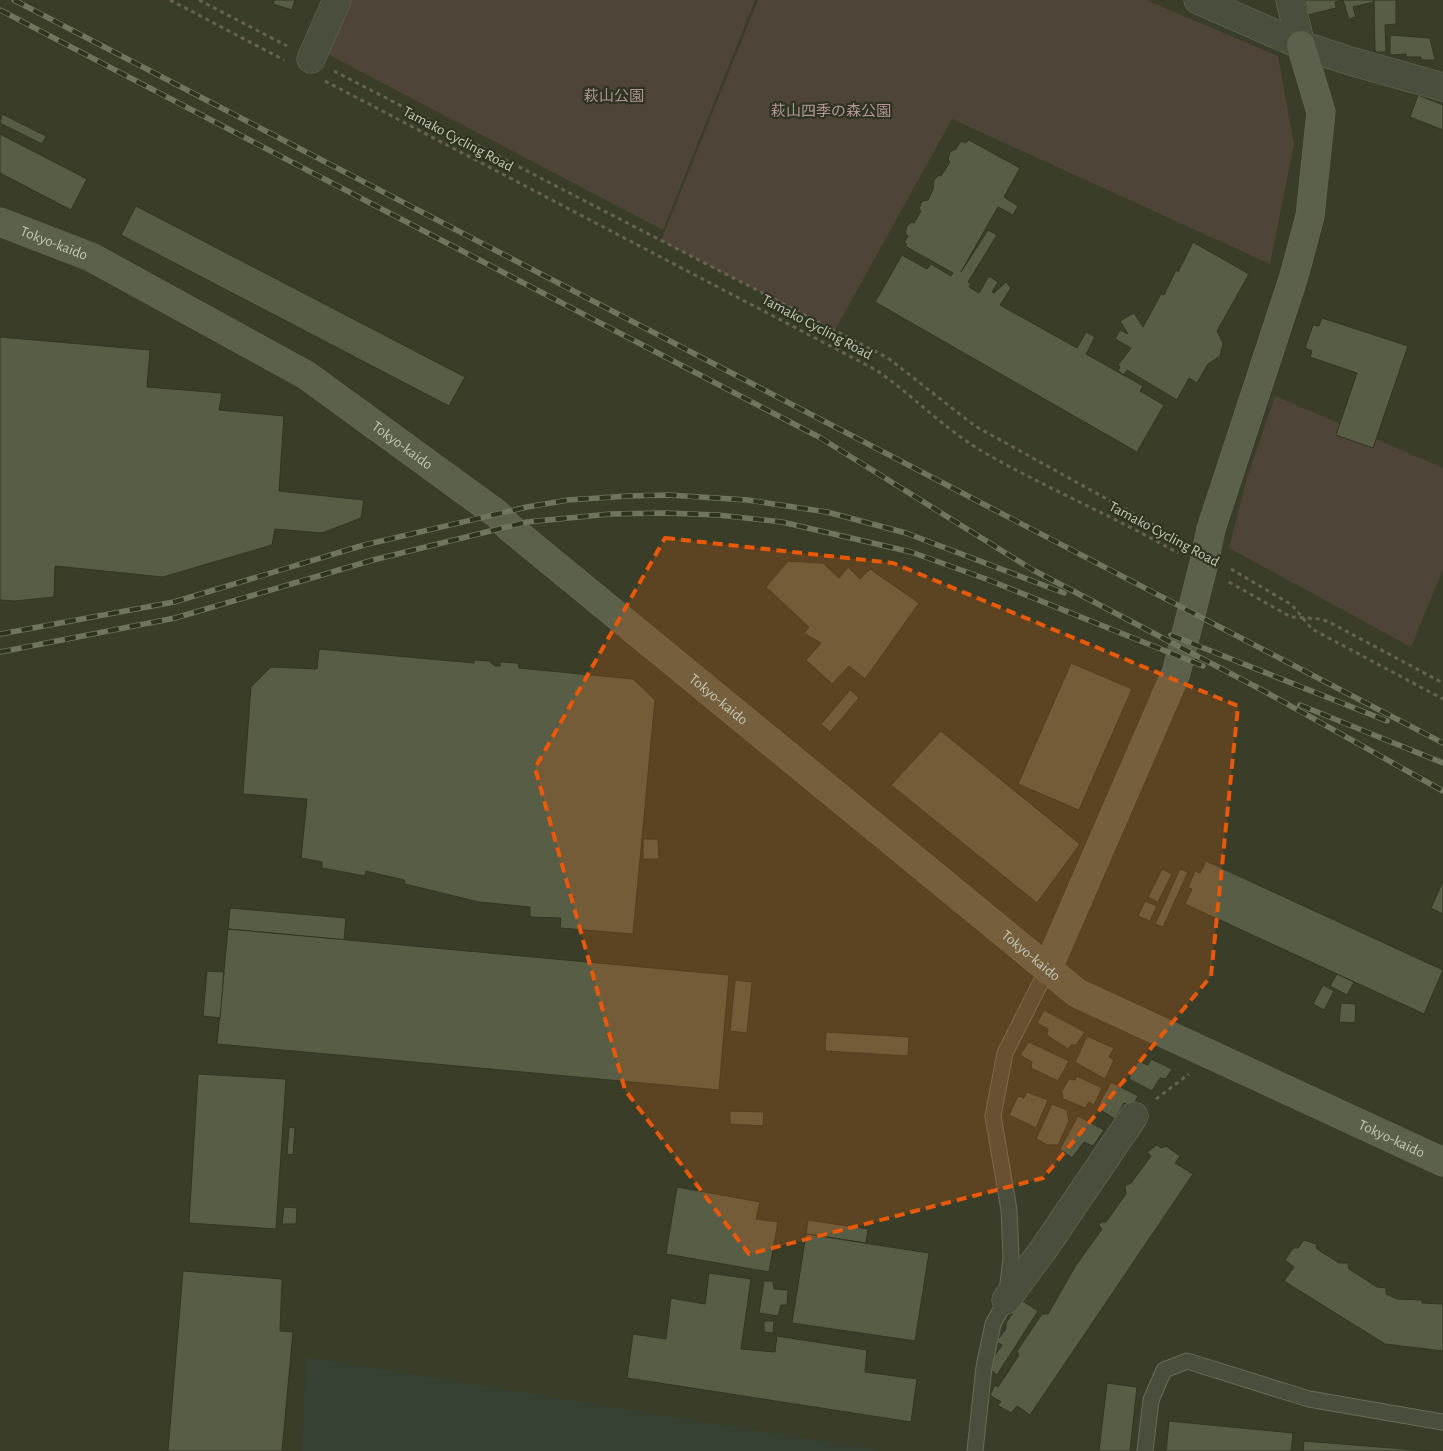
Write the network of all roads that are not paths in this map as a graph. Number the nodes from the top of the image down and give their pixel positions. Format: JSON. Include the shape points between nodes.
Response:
{"nodes":[{"id":1,"x":337,"y":0,"type":"edge"},
{"id":2,"x":1198,"y":0,"type":"edge"},
{"id":3,"x":1290,"y":0,"type":"edge"},
{"id":4,"x":1301,"y":45,"type":"junction"},
{"id":5,"x":307,"y":67,"type":"road end"},
{"id":6,"x":1443,"y":86,"type":"edge"},
{"id":7,"x":0,"y":222,"type":"edge"},
{"id":8,"x":1047,"y":970,"type":"junction"},
{"id":9,"x":1134,"y":1116,"type":"road end"},
{"id":10,"x":1443,"y":1162,"type":"edge"},
{"id":11,"x":1006,"y":1300,"type":"junction"},
{"id":12,"x":1443,"y":1422,"type":"edge"},
{"id":13,"x":975,"y":1451,"type":"edge"},
{"id":14,"x":1145,"y":1451,"type":"edge"}],
"edges":[{"from":1,"to":5,"type":"street"},
{"from":2,"to":4,"type":"street"},
{"from":3,"to":4,"type":"street"},
{"from":4,"to":6,"type":"street"},
{"from":4,"to":8,"type":"street","via":[[1321,112],[1310,216],[1282,313],[1211,529],[1176,673]]},
{"from":7,"to":8,"type":"street","name":"Tokyo-kaido","via":[[90,257],[306,375],[497,514]]},
{"from":8,"to":10,"type":"street","name":"Tokyo-kaido","via":[[1077,993]]},
{"from":8,"to":11,"type":"lane","via":[[1005,1053],[993,1116],[1008,1210],[1011,1258]]},
{"from":9,"to":11,"type":"street"},
{"from":11,"to":13,"type":"lane","via":[[993,1324],[984,1367]]},
{"from":12,"to":14,"type":"lane","via":[[1309,1399],[1187,1361],[1164,1370],[1151,1400]]}]}
